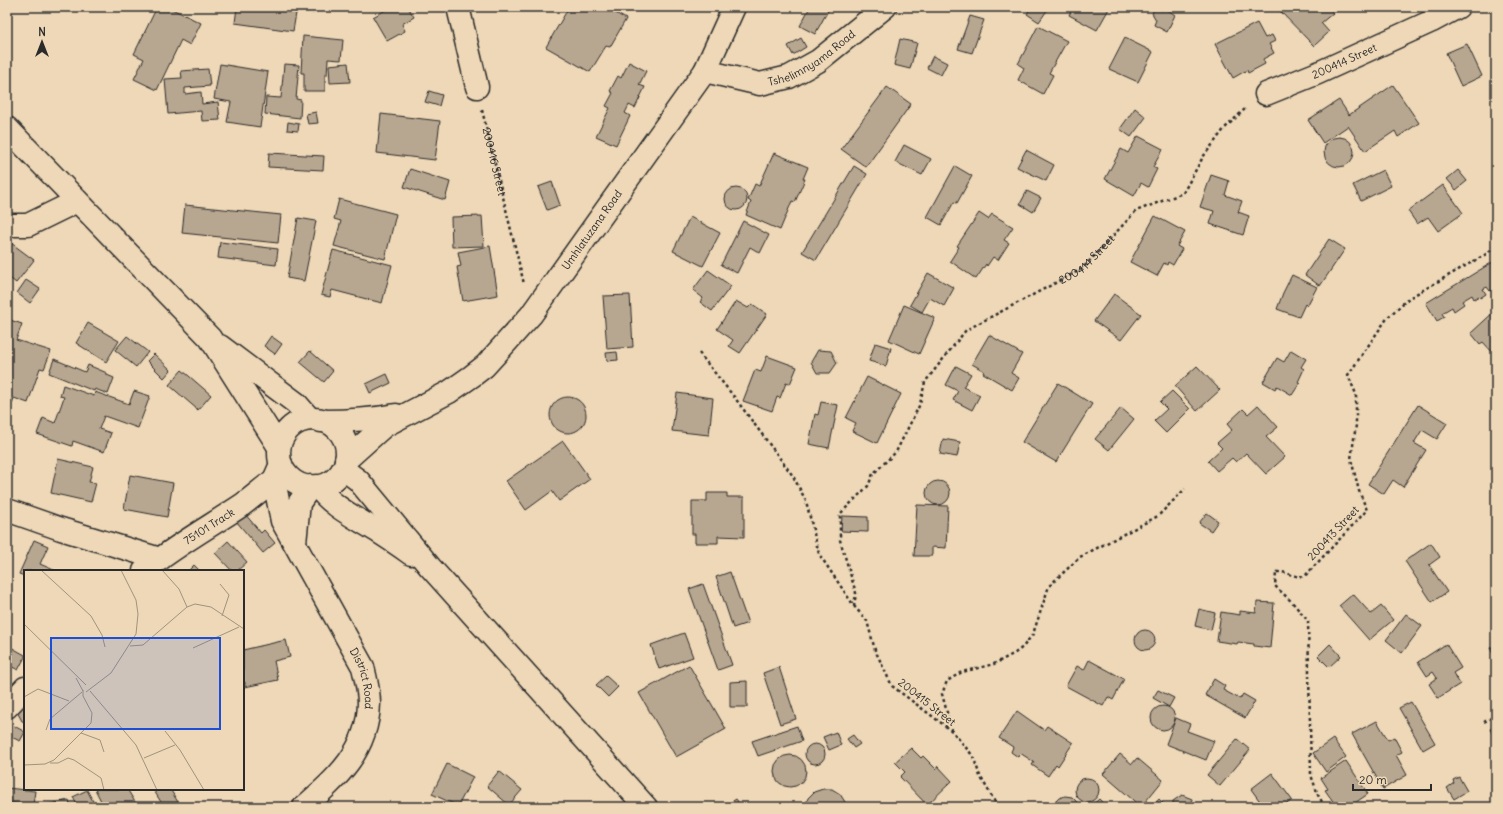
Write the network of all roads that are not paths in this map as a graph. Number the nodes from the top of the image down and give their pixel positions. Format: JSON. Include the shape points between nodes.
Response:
{"nodes":[{"id":1,"x":458,"y":7,"type":"edge"},
{"id":2,"x":734,"y":7,"type":"edge"},
{"id":3,"x":885,"y":7,"type":"edge"},
{"id":4,"x":1458,"y":7,"type":"edge"},
{"id":5,"x":705,"y":71,"type":"junction"},
{"id":6,"x":477,"y":87,"type":"road end"},
{"id":7,"x":1266,"y":94,"type":"road end"},
{"id":8,"x":7,"y":128,"type":"edge"},
{"id":9,"x":78,"y":201,"type":"junction"},
{"id":10,"x":7,"y":225,"type":"edge"},
{"id":11,"x":210,"y":338,"type":"junction"},
{"id":12,"x":407,"y":413,"type":"junction"},
{"id":13,"x":316,"y":420,"type":"junction"},
{"id":14,"x":278,"y":464,"type":"junction"},
{"id":15,"x":345,"y":465,"type":"junction"},
{"id":16,"x":314,"y":486,"type":"junction"},
{"id":17,"x":7,"y":510,"type":"edge"},
{"id":18,"x":295,"y":543,"type":"junction"},
{"id":19,"x":152,"y":565,"type":"edge"},
{"id":20,"x":430,"y":567,"type":"junction"},
{"id":21,"x":24,"y":689,"type":"edge"},
{"id":22,"x":7,"y":707,"type":"edge"},
{"id":23,"x":304,"y":807,"type":"edge"},
{"id":24,"x":646,"y":807,"type":"edge"}],
"edges":[{"from":1,"to":6,"type":"street"},
{"from":2,"to":5,"type":"street","name":"Umhlatuzana Road"},
{"from":3,"to":5,"type":"street","name":"Tshelimnyama Road","via":[[818,61],[789,77],[760,84]]},
{"from":4,"to":7,"type":"street","name":"200414 Street","via":[[1318,73]]},
{"from":5,"to":12,"type":"street","name":"Umhlatuzana Road","via":[[531,315],[486,366],[448,392]]},
{"from":8,"to":9,"type":"street"},
{"from":9,"to":10,"type":"street","via":[[28,225]]},
{"from":9,"to":11,"type":"street"},
{"from":11,"to":13,"type":"street"},
{"from":11,"to":14,"type":"street"},
{"from":12,"to":13,"type":"street","name":"Umhlatuzana Road","via":[[352,421]]},
{"from":12,"to":15,"type":"street","name":"Umhlatuzana Road","via":[[377,430]]},
{"from":13,"to":14,"type":"street","via":[[302,420],[284,435]]},
{"from":13,"to":15,"type":"street","via":[[337,428],[344,438],[347,449]]},
{"from":14,"to":16,"type":"street","via":[[298,483]]},
{"from":14,"to":18,"type":"street","name":"District Road","via":[[282,520]]},
{"from":14,"to":19,"type":"street","name":"75101 Track","via":[[242,504]]},
{"from":15,"to":16,"type":"street","via":[[336,478],[325,485]]},
{"from":15,"to":20,"type":"street"},
{"from":16,"to":18,"type":"street","via":[[299,503]]},
{"from":16,"to":20,"type":"street","via":[[345,512]]},
{"from":17,"to":19,"type":"street"},
{"from":18,"to":23,"type":"street","name":"District Road","via":[[363,667],[369,704],[362,742],[338,776]]},
{"from":20,"to":24,"type":"street"},
{"from":21,"to":22,"type":"street"}]}
